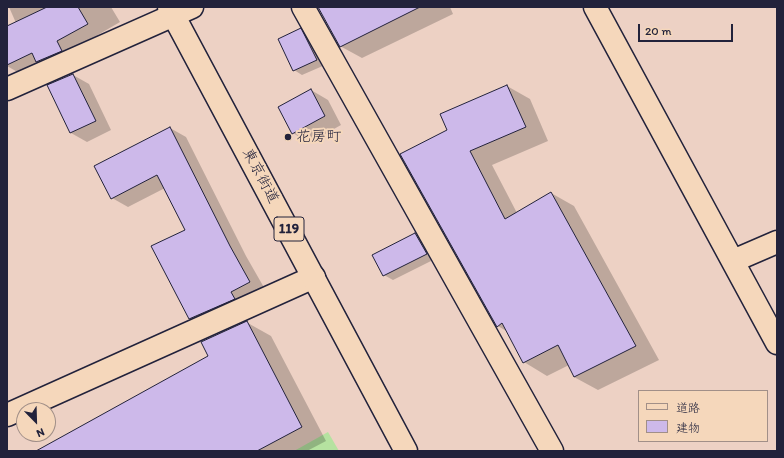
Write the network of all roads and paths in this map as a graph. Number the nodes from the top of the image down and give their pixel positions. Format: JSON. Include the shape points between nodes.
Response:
{"nodes":[{"id":1,"x":303,"y":7,"type":"edge"},
{"id":2,"x":595,"y":7,"type":"edge"},
{"id":3,"x":179,"y":10,"type":"edge"},
{"id":4,"x":8,"y":85,"type":"edge"},
{"id":5,"x":777,"y":242,"type":"edge"},
{"id":6,"x":733,"y":261,"type":"junction"},
{"id":7,"x":314,"y":277,"type":"junction"},
{"id":8,"x":777,"y":343,"type":"edge"},
{"id":9,"x":7,"y":415,"type":"edge"},
{"id":10,"x":406,"y":451,"type":"edge"},
{"id":11,"x":552,"y":451,"type":"edge"}],
"edges":[{"from":1,"to":11,"type":"main road"},
{"from":2,"to":6,"type":"main road"},
{"from":3,"to":4,"type":"main road"},
{"from":3,"to":7,"type":"main road","name":"東京街道","number":"119"},
{"from":5,"to":6,"type":"main road"},
{"from":6,"to":8,"type":"main road"},
{"from":7,"to":9,"type":"main road"},
{"from":7,"to":10,"type":"main road","name":"東京街道","number":"119"}]}
